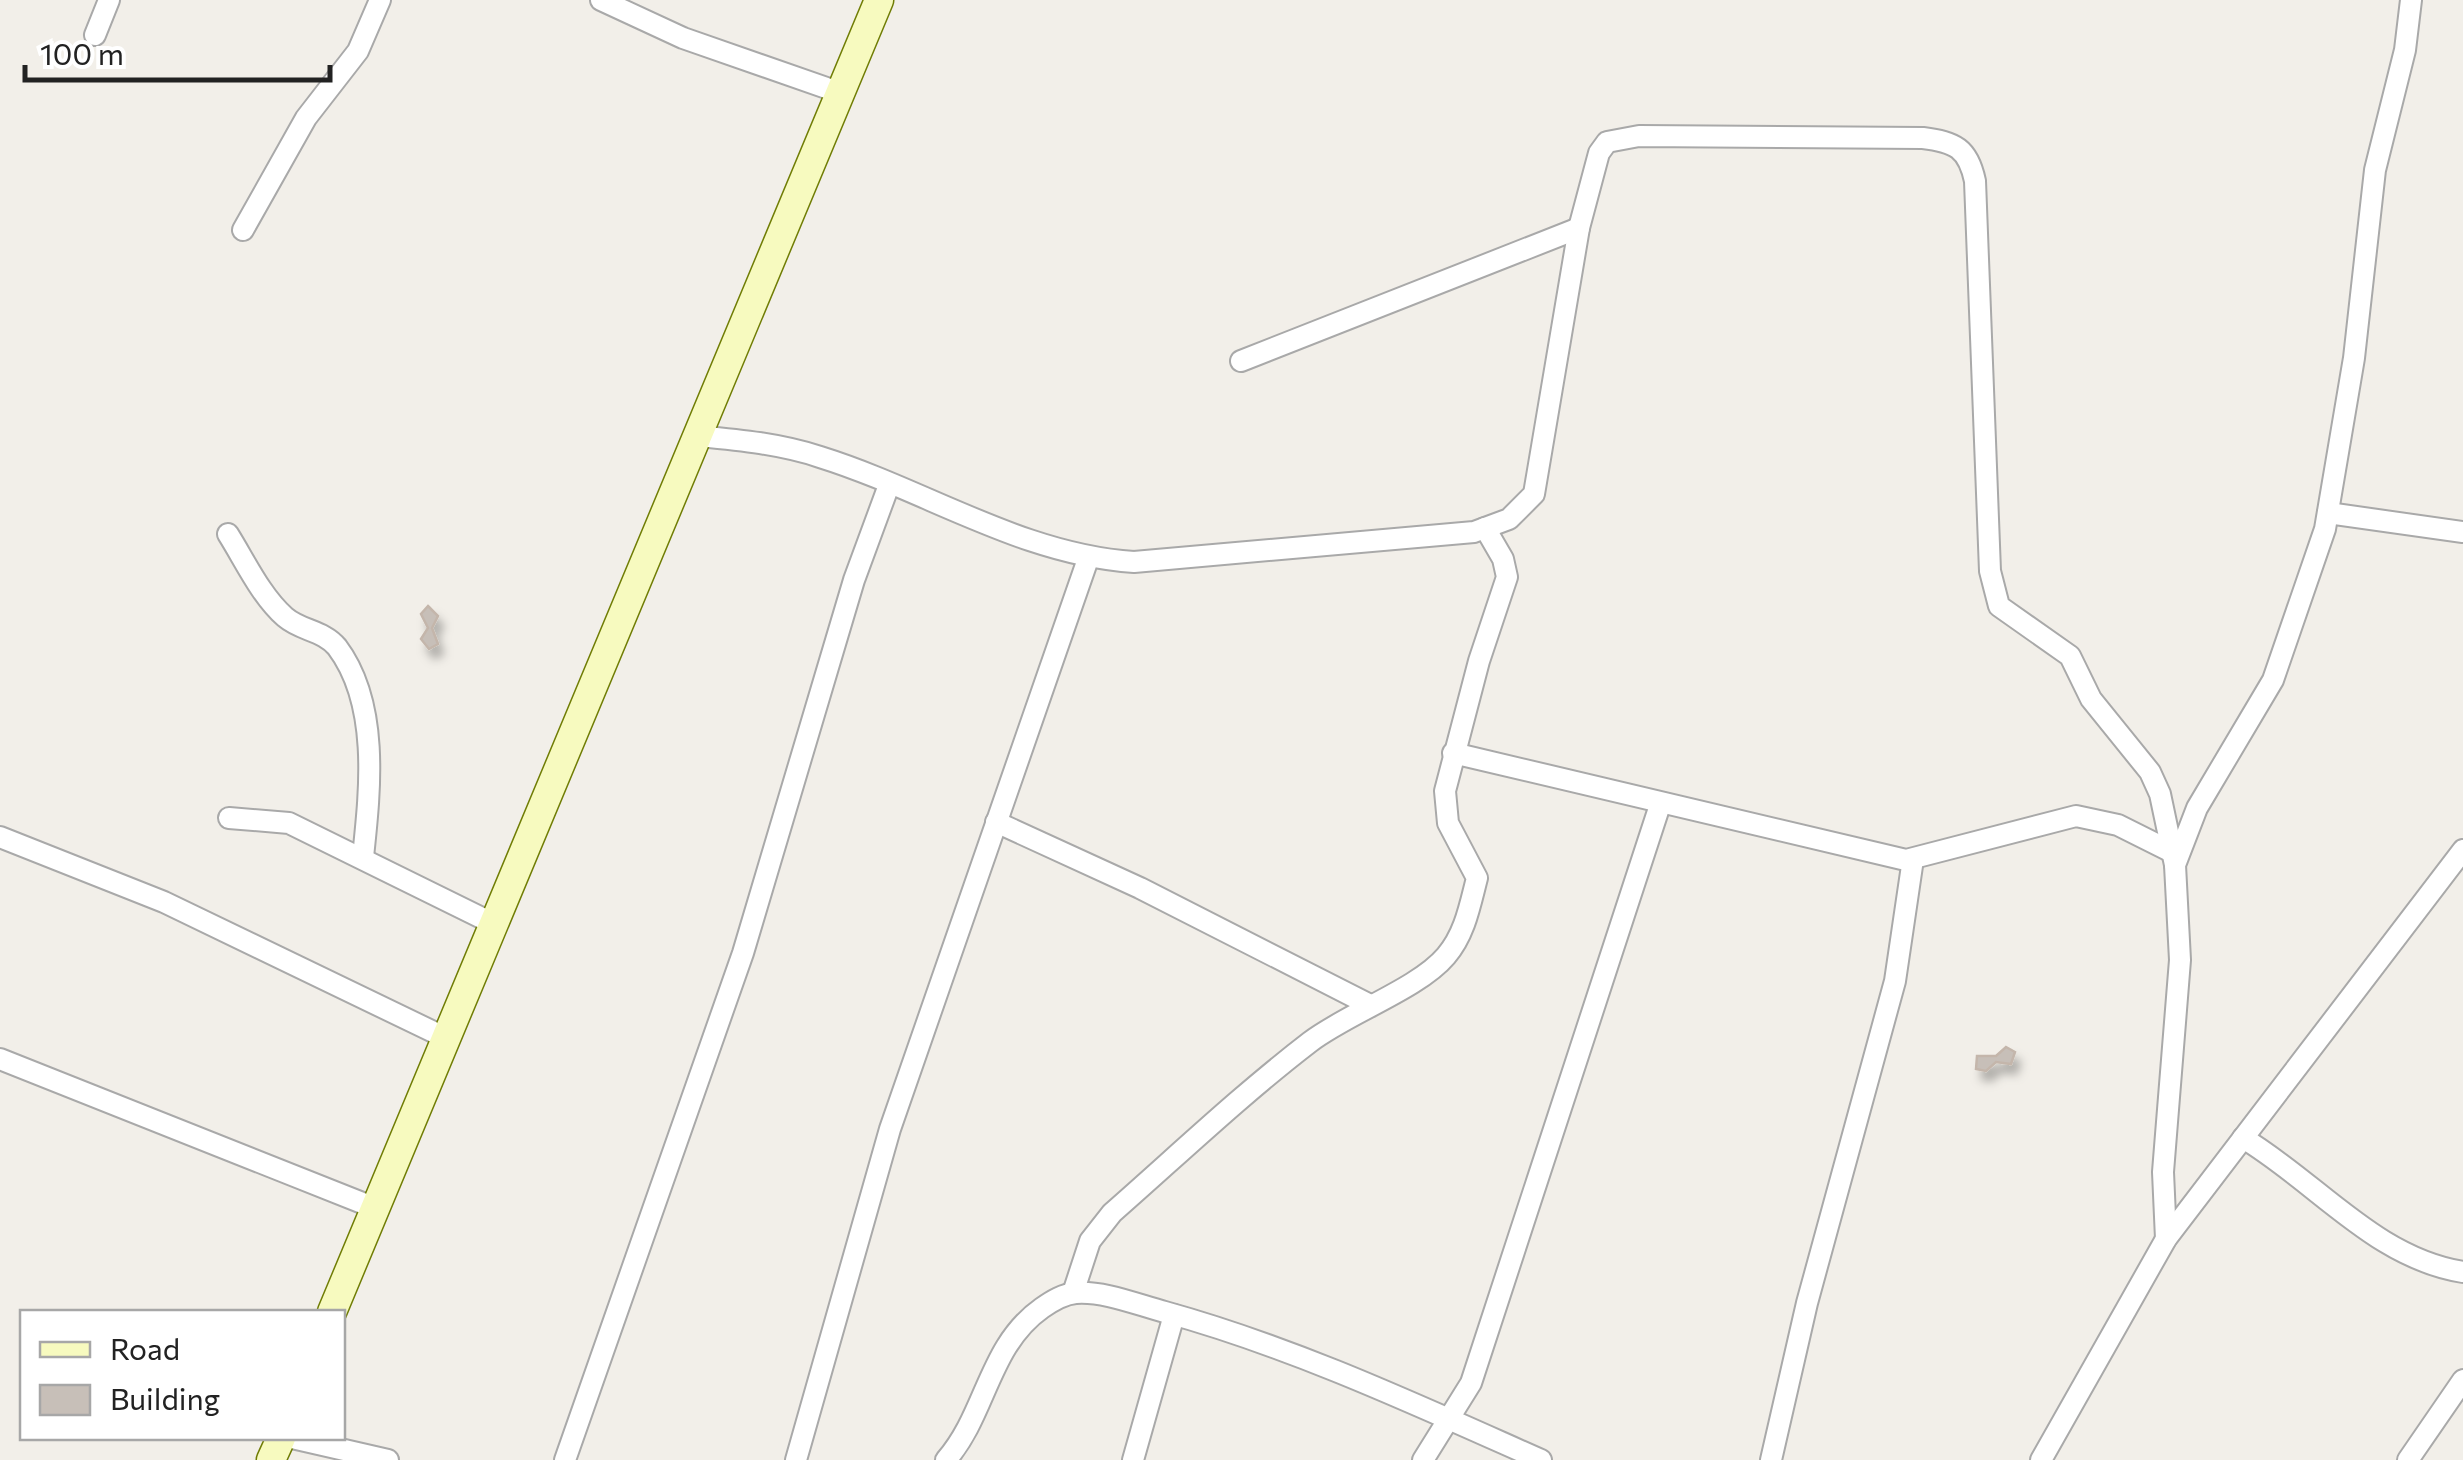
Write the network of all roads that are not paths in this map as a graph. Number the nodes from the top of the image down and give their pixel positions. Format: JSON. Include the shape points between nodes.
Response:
{"nodes":[{"id":1,"x":109,"y":0,"type":"edge"},
{"id":2,"x":380,"y":0,"type":"edge"},
{"id":3,"x":601,"y":0,"type":"edge"},
{"id":4,"x":879,"y":0,"type":"edge"},
{"id":5,"x":2412,"y":0,"type":"edge"},
{"id":6,"x":95,"y":35,"type":"dead end"},
{"id":7,"x":838,"y":92,"type":"junction"},
{"id":8,"x":1580,"y":228,"type":"junction"},
{"id":9,"x":243,"y":230,"type":"dead end"},
{"id":10,"x":1241,"y":361,"type":"dead end"},
{"id":11,"x":698,"y":436,"type":"junction"},
{"id":12,"x":889,"y":485,"type":"junction"},
{"id":13,"x":2328,"y":513,"type":"junction"},
{"id":14,"x":1485,"y":528,"type":"junction"},
{"id":15,"x":2463,"y":532,"type":"edge"},
{"id":16,"x":228,"y":534,"type":"dead end"},
{"id":17,"x":1088,"y":559,"type":"junction"},
{"id":18,"x":1453,"y":754,"type":"junction"},
{"id":19,"x":1660,"y":805,"type":"junction"},
{"id":20,"x":229,"y":818,"type":"dead end"},
{"id":21,"x":996,"y":822,"type":"junction"},
{"id":22,"x":0,"y":837,"type":"edge"},
{"id":23,"x":2463,"y":850,"type":"edge"},
{"id":24,"x":363,"y":857,"type":"junction"},
{"id":25,"x":1914,"y":859,"type":"junction"},
{"id":26,"x":2174,"y":859,"type":"junction"},
{"id":27,"x":494,"y":924,"type":"junction"},
{"id":28,"x":1368,"y":1004,"type":"junction"},
{"id":29,"x":446,"y":1038,"type":"junction"},
{"id":30,"x":0,"y":1059,"type":"edge"},
{"id":31,"x":2243,"y":1138,"type":"junction"},
{"id":32,"x":375,"y":1208,"type":"junction"},
{"id":33,"x":2166,"y":1239,"type":"junction"},
{"id":34,"x":2463,"y":1272,"type":"edge"},
{"id":35,"x":1073,"y":1293,"type":"junction"},
{"id":36,"x":333,"y":1310,"type":"edge"},
{"id":37,"x":1174,"y":1315,"type":"junction"},
{"id":38,"x":2463,"y":1380,"type":"edge"},
{"id":39,"x":1448,"y":1418,"type":"junction"},
{"id":40,"x":301,"y":1440,"type":"edge"},
{"id":41,"x":388,"y":1460,"type":"edge"},
{"id":42,"x":565,"y":1460,"type":"edge"},
{"id":43,"x":796,"y":1460,"type":"edge"},
{"id":44,"x":946,"y":1460,"type":"edge"},
{"id":45,"x":1133,"y":1460,"type":"edge"},
{"id":46,"x":1423,"y":1460,"type":"edge"},
{"id":47,"x":1540,"y":1460,"type":"edge"},
{"id":48,"x":1770,"y":1460,"type":"edge"},
{"id":49,"x":2040,"y":1460,"type":"edge"},
{"id":50,"x":2408,"y":1460,"type":"edge"}],
"edges":[{"from":1,"to":6,"type":"street"},
{"from":2,"to":9,"type":"street","via":[[358,51],[306,118]]},
{"from":3,"to":7,"type":"street","via":[[683,38]]},
{"from":4,"to":7,"type":"street"},
{"from":5,"to":13,"type":"street","via":[[2375,170]]},
{"from":7,"to":11,"type":"street"},
{"from":8,"to":10,"type":"street"},
{"from":8,"to":14,"type":"street","via":[[1534,494],[1509,519]]},
{"from":8,"to":26,"type":"street","via":[[1599,153],[1619,137],[1923,138],[1968,153],[1975,180],[1990,571],[1999,606],[2070,656],[2091,699],[2150,772]]},
{"from":11,"to":12,"type":"street","via":[[821,457]]},
{"from":11,"to":27,"type":"street"},
{"from":12,"to":17,"type":"street"},
{"from":12,"to":42,"type":"street","via":[[854,580],[743,954]]},
{"from":13,"to":15,"type":"street"},
{"from":13,"to":26,"type":"street","via":[[2273,680]]},
{"from":14,"to":17,"type":"street","via":[[1134,562]]},
{"from":14,"to":18,"type":"street","via":[[1506,577]]},
{"from":16,"to":24,"type":"street","via":[[281,614],[323,634],[342,656],[366,719],[370,786]]},
{"from":17,"to":21,"type":"street"},
{"from":18,"to":19,"type":"street"},
{"from":18,"to":28,"type":"street","via":[[1446,808],[1477,872],[1472,903],[1441,961]]},
{"from":19,"to":25,"type":"street"},
{"from":19,"to":39,"type":"street","via":[[1510,1274],[1471,1383]]},
{"from":20,"to":24,"type":"street","via":[[289,823]]},
{"from":21,"to":28,"type":"street"},
{"from":21,"to":43,"type":"street","via":[[890,1130]]},
{"from":22,"to":29,"type":"street","via":[[164,902]]},
{"from":23,"to":31,"type":"street"},
{"from":24,"to":27,"type":"street"},
{"from":25,"to":26,"type":"street","via":[[2076,816],[2118,825]]},
{"from":25,"to":48,"type":"street","via":[[1895,982]]},
{"from":26,"to":33,"type":"street","via":[[2180,960],[2163,1172]]},
{"from":27,"to":29,"type":"street"},
{"from":28,"to":35,"type":"street","via":[[1310,1042],[1112,1213],[1090,1241]]},
{"from":29,"to":32,"type":"street"},
{"from":30,"to":32,"type":"street"},
{"from":31,"to":33,"type":"street"},
{"from":31,"to":34,"type":"street","via":[[2290,1166],[2371,1236]]},
{"from":32,"to":36,"type":"street"},
{"from":33,"to":49,"type":"street"},
{"from":35,"to":37,"type":"street"},
{"from":35,"to":44,"type":"street","via":[[1043,1307],[1012,1335],[964,1439]]},
{"from":37,"to":39,"type":"street","via":[[1262,1342]]},
{"from":37,"to":45,"type":"street"},
{"from":38,"to":50,"type":"street"},
{"from":39,"to":46,"type":"street"},
{"from":39,"to":47,"type":"street"},
{"from":40,"to":41,"type":"street"}]}
